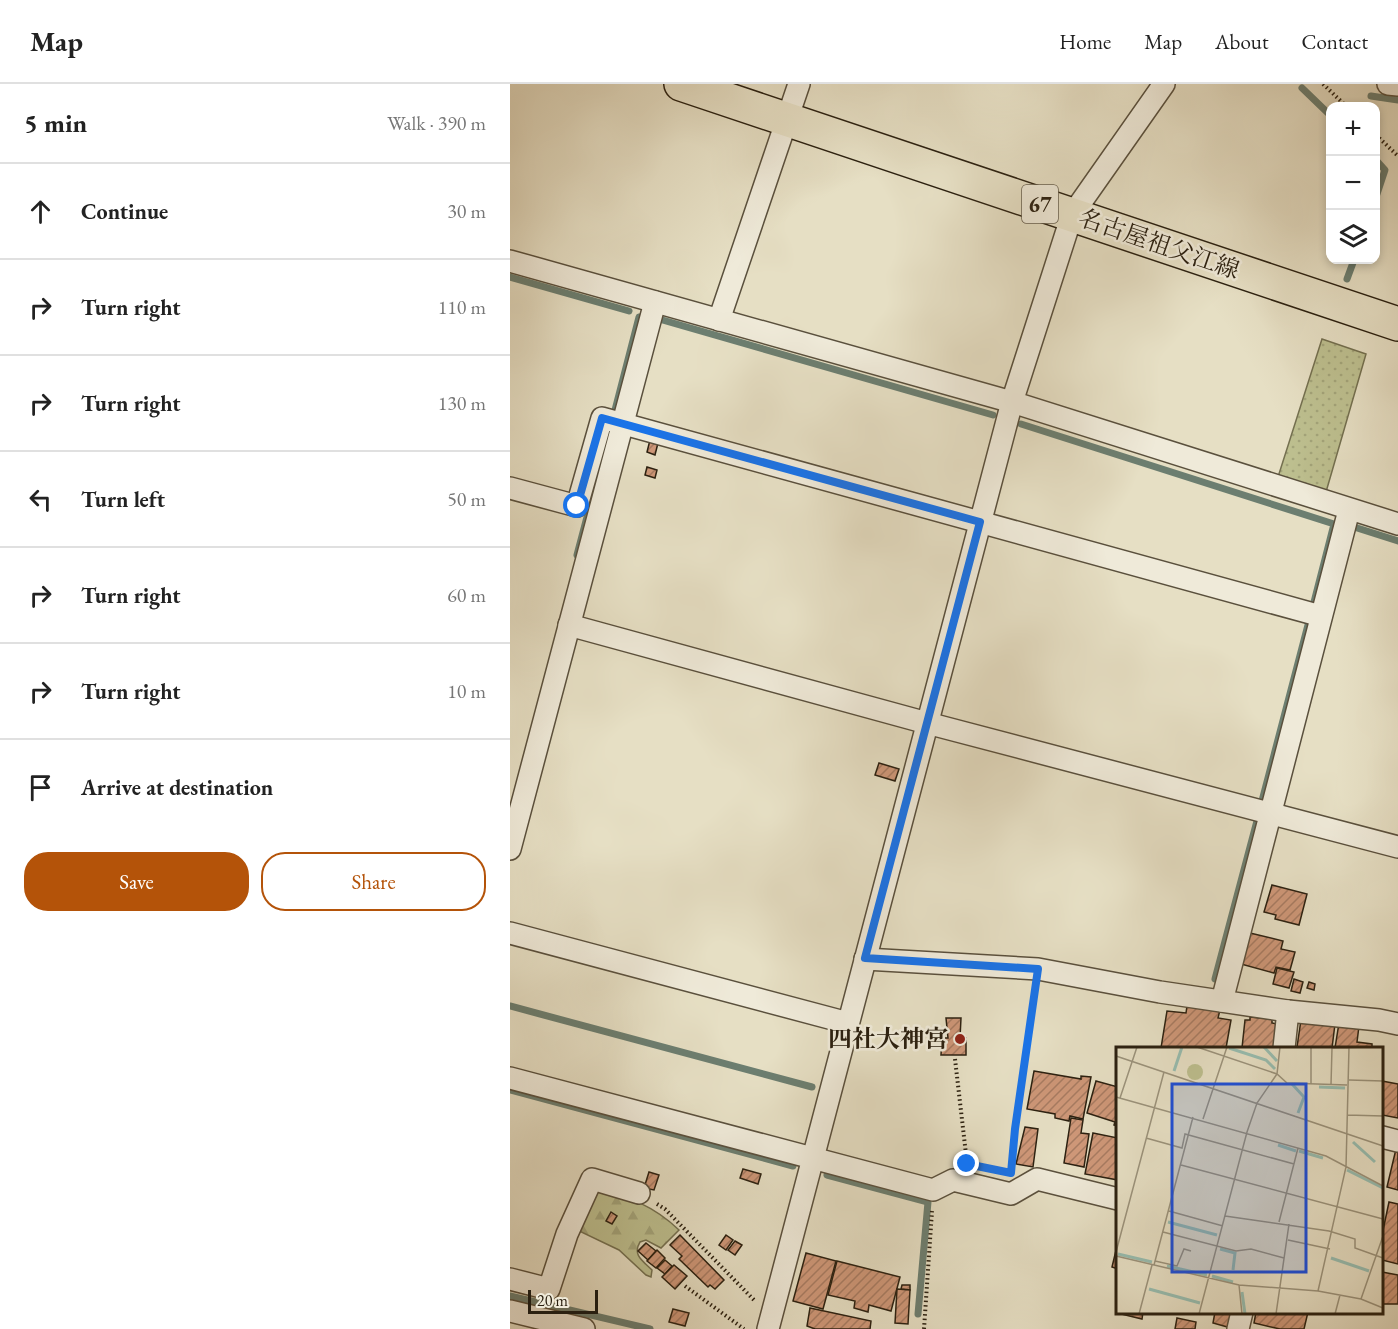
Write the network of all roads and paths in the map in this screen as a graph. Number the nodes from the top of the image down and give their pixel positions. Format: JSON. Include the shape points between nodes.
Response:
{"nodes":[{"id":1,"x":681,"y":84,"type":"edge"},
{"id":2,"x":799,"y":84,"type":"edge"},
{"id":3,"x":1164,"y":84,"type":"edge"},
{"id":4,"x":1323,"y":84,"type":"edge"},
{"id":5,"x":1388,"y":84,"type":"edge"},
{"id":6,"x":1398,"y":85,"type":"edge"},
{"id":7,"x":1342,"y":102,"type":"edge"},
{"id":8,"x":787,"y":119,"type":"junction"},
{"id":9,"x":1380,"y":139,"type":"edge"},
{"id":10,"x":1398,"y":156,"type":"edge"},
{"id":11,"x":1072,"y":214,"type":"junction"},
{"id":12,"x":510,"y":261,"type":"edge"},
{"id":13,"x":655,"y":302,"type":"junction"},
{"id":14,"x":719,"y":320,"type":"junction"},
{"id":15,"x":1398,"y":324,"type":"edge"},
{"id":16,"x":1012,"y":402,"type":"junction"},
{"id":17,"x":622,"y":423,"type":"junction"},
{"id":18,"x":510,"y":488,"type":"edge"},
{"id":19,"x":1348,"y":510,"type":"junction"},
{"id":20,"x":980,"y":522,"type":"junction"},
{"id":21,"x":1398,"y":524,"type":"edge"},
{"id":22,"x":1321,"y":616,"type":"junction"},
{"id":23,"x":569,"y":625,"type":"junction"},
{"id":24,"x":927,"y":723,"type":"junction"},
{"id":25,"x":1270,"y":814,"type":"junction"},
{"id":26,"x":1398,"y":847,"type":"edge"},
{"id":27,"x":510,"y":849,"type":"edge"},
{"id":28,"x":510,"y":933,"type":"edge"},
{"id":29,"x":865,"y":958,"type":"junction"},
{"id":30,"x":1038,"y":969,"type":"junction"},
{"id":31,"x":1222,"y":1001,"type":"junction"},
{"id":32,"x":1288,"y":1011,"type":"junction"},
{"id":33,"x":848,"y":1023,"type":"junction"},
{"id":34,"x":1398,"y":1024,"type":"edge"},
{"id":35,"x":1284,"y":1047,"type":"edge"},
{"id":36,"x":955,"y":1059,"type":"dead end"},
{"id":37,"x":510,"y":1078,"type":"edge"},
{"id":38,"x":1383,"y":1137,"type":"edge"},
{"id":39,"x":1398,"y":1141,"type":"edge"},
{"id":40,"x":812,"y":1159,"type":"junction"},
{"id":41,"x":978,"y":1166,"type":"dead end"},
{"id":42,"x":1037,"y":1179,"type":"junction"},
{"id":43,"x":933,"y":1190,"type":"junction"},
{"id":44,"x":639,"y":1193,"type":"joint"},
{"id":45,"x":1116,"y":1199,"type":"edge"},
{"id":46,"x":510,"y":1279,"type":"edge"},
{"id":47,"x":685,"y":1286,"type":"dead end"},
{"id":48,"x":510,"y":1311,"type":"edge"},
{"id":49,"x":1242,"y":1314,"type":"edge"},
{"id":50,"x":769,"y":1323,"type":"edge"},
{"id":51,"x":584,"y":1329,"type":"edge"},
{"id":52,"x":744,"y":1329,"type":"edge"},
{"id":53,"x":924,"y":1329,"type":"edge"},
{"id":54,"x":1238,"y":1329,"type":"edge"}],
"edges":[{"from":1,"to":8,"type":"main road","name":"名古屋祖父江線","number":"67"},
{"from":2,"to":8,"type":"street"},
{"from":3,"to":11,"type":"street"},
{"from":4,"to":7,"type":"path"},
{"from":5,"to":6,"type":"street"},
{"from":8,"to":11,"type":"main road","name":"名古屋祖父江線","number":"67"},
{"from":8,"to":14,"type":"street"},
{"from":9,"to":10,"type":"path"},
{"from":11,"to":15,"type":"main road","name":"名古屋祖父江線","number":"67"},
{"from":11,"to":16,"type":"street"},
{"from":12,"to":13,"type":"street"},
{"from":13,"to":14,"type":"street"},
{"from":13,"to":17,"type":"street"},
{"from":14,"to":16,"type":"street"},
{"from":16,"to":19,"type":"street"},
{"from":16,"to":20,"type":"street"},
{"from":17,"to":18,"type":"street","via":[[602,418],[577,506]]},
{"from":17,"to":20,"type":"street"},
{"from":17,"to":23,"type":"street"},
{"from":19,"to":21,"type":"street"},
{"from":19,"to":22,"type":"street"},
{"from":20,"to":22,"type":"street"},
{"from":20,"to":24,"type":"street"},
{"from":22,"to":25,"type":"street"},
{"from":23,"to":24,"type":"street"},
{"from":23,"to":27,"type":"street"},
{"from":24,"to":25,"type":"street"},
{"from":24,"to":29,"type":"street"},
{"from":25,"to":26,"type":"street"},
{"from":25,"to":31,"type":"street"},
{"from":28,"to":33,"type":"street"},
{"from":29,"to":30,"type":"street"},
{"from":29,"to":33,"type":"street"},
{"from":30,"to":31,"type":"street"},
{"from":30,"to":42,"type":"path","via":[[1011,1173]]},
{"from":31,"to":32,"type":"street"},
{"from":32,"to":34,"type":"street"},
{"from":32,"to":35,"type":"street"},
{"from":33,"to":40,"type":"street"},
{"from":36,"to":41,"type":"path","via":[[967,1164]]},
{"from":37,"to":40,"type":"street"},
{"from":38,"to":39,"type":"street"},
{"from":40,"to":43,"type":"street"},
{"from":40,"to":50,"type":"street"},
{"from":42,"to":43,"type":"street","via":[[1011,1194],[953,1180]]},
{"from":42,"to":45,"type":"street"},
{"from":43,"to":53,"type":"path"},
{"from":44,"to":46,"type":"street","via":[[592,1179],[567,1234],[549,1289]]},
{"from":44,"to":50,"type":"path","via":[[665,1209]]},
{"from":47,"to":52,"type":"path"},
{"from":48,"to":51,"type":"street"},
{"from":49,"to":54,"type":"street"}]}
